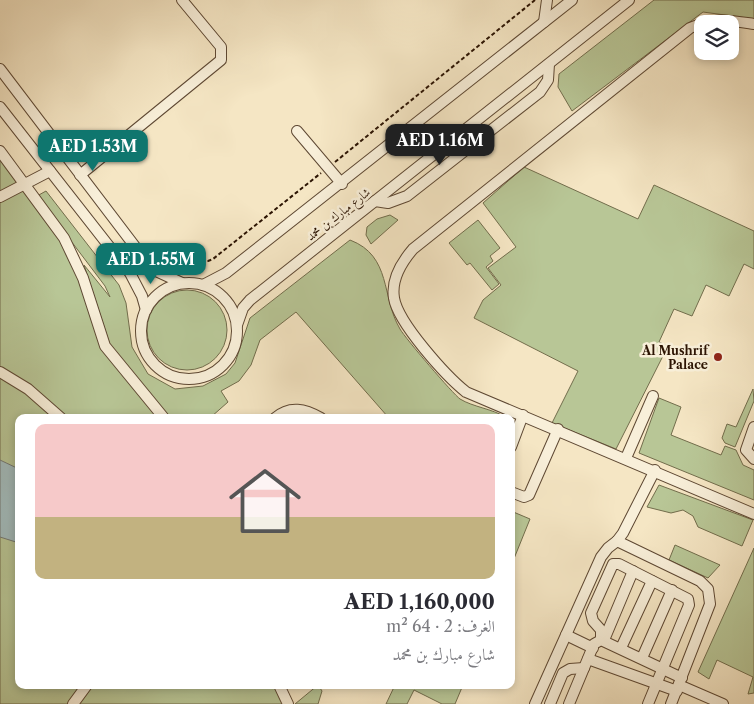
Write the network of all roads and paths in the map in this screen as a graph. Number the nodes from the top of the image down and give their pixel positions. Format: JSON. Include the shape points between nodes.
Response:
{"nodes":[{"id":1,"x":182,"y":0,"type":"edge"},
{"id":2,"x":535,"y":0,"type":"edge"},
{"id":3,"x":546,"y":0,"type":"edge"},
{"id":4,"x":561,"y":0,"type":"edge"},
{"id":5,"x":572,"y":0,"type":"edge"},
{"id":6,"x":629,"y":0,"type":"edge"},
{"id":7,"x":544,"y":22,"type":"junction"},
{"id":8,"x":754,"y":24,"type":"edge"},
{"id":9,"x":548,"y":64,"type":"junction"},
{"id":10,"x":0,"y":69,"type":"edge"},
{"id":11,"x":0,"y":107,"type":"edge"},
{"id":12,"x":297,"y":131,"type":"dead end"},
{"id":13,"x":0,"y":151,"type":"edge"},
{"id":14,"x":328,"y":168,"type":"junction"},
{"id":15,"x":50,"y":171,"type":"junction"},
{"id":16,"x":80,"y":175,"type":"junction"},
{"id":17,"x":24,"y":183,"type":"junction"},
{"id":18,"x":342,"y":184,"type":"junction"},
{"id":19,"x":0,"y":197,"type":"edge"},
{"id":20,"x":375,"y":201,"type":"junction"},
{"id":21,"x":146,"y":261,"type":"junction"},
{"id":22,"x":182,"y":283,"type":"junction"},
{"id":23,"x":202,"y":285,"type":"junction"},
{"id":24,"x":146,"y":310,"type":"junction"},
{"id":25,"x":237,"y":325,"type":"junction"},
{"id":26,"x":0,"y":372,"type":"edge"},
{"id":27,"x":653,"y":396,"type":"dead end"},
{"id":28,"x":57,"y":414,"type":"edge"},
{"id":29,"x":161,"y":414,"type":"edge"},
{"id":30,"x":280,"y":414,"type":"edge"},
{"id":31,"x":309,"y":414,"type":"edge"},
{"id":32,"x":523,"y":415,"type":"junction"},
{"id":33,"x":754,"y":427,"type":"edge"},
{"id":34,"x":558,"y":429,"type":"junction"},
{"id":35,"x":515,"y":436,"type":"edge"},
{"id":36,"x":626,"y":458,"type":"junction"},
{"id":37,"x":754,"y":459,"type":"edge"},
{"id":38,"x":655,"y":470,"type":"junction"},
{"id":39,"x":515,"y":494,"type":"edge"},
{"id":40,"x":754,"y":514,"type":"edge"},
{"id":41,"x":617,"y":541,"type":"junction"},
{"id":42,"x":633,"y":571,"type":"junction"},
{"id":43,"x":652,"y":580,"type":"junction"},
{"id":44,"x":672,"y":590,"type":"junction"},
{"id":45,"x":566,"y":635,"type":"junction"},
{"id":46,"x":602,"y":640,"type":"junction"},
{"id":47,"x":593,"y":648,"type":"junction"},
{"id":48,"x":621,"y":648,"type":"junction"},
{"id":49,"x":642,"y":658,"type":"junction"},
{"id":50,"x":586,"y":664,"type":"junction"},
{"id":51,"x":663,"y":668,"type":"junction"},
{"id":52,"x":657,"y":684,"type":"junction"},
{"id":53,"x":679,"y":685,"type":"junction"},
{"id":54,"x":84,"y":689,"type":"edge"},
{"id":55,"x":281,"y":689,"type":"edge"},
{"id":56,"x":73,"y":704,"type":"edge"},
{"id":57,"x":288,"y":704,"type":"edge"},
{"id":58,"x":534,"y":704,"type":"edge"},
{"id":59,"x":550,"y":704,"type":"edge"},
{"id":60,"x":569,"y":704,"type":"edge"},
{"id":61,"x":648,"y":704,"type":"edge"},
{"id":62,"x":671,"y":704,"type":"edge"},
{"id":63,"x":723,"y":704,"type":"edge"}],
"edges":[{"from":1,"to":16,"type":"street","via":[[221,47],[221,60]]},
{"from":2,"to":14,"type":"path"},
{"from":3,"to":7,"type":"street"},
{"from":4,"to":5,"type":"street"},
{"from":5,"to":7,"type":"street","name":"شارع مبارك بن محمد"},
{"from":6,"to":9,"type":"street","name":"شارع مبارك بن محمد"},
{"from":7,"to":18,"type":"street","name":"شارع مبارك بن محمد"},
{"from":8,"to":32,"type":"street","via":[[708,20],[690,28],[413,249],[402,262],[394,297],[397,309],[439,367],[466,392]]},
{"from":9,"to":20,"type":"street","name":"شارع مبارك بن محمد"},
{"from":9,"to":20,"type":"street","via":[[546,84],[532,98],[407,196],[388,203]]},
{"from":10,"to":16,"type":"street"},
{"from":11,"to":15,"type":"street"},
{"from":12,"to":14,"type":"street"},
{"from":13,"to":17,"type":"street"},
{"from":14,"to":18,"type":"street"},
{"from":14,"to":21,"type":"path","via":[[208,261]]},
{"from":15,"to":17,"type":"street"},
{"from":15,"to":24,"type":"street","via":[[130,273]]},
{"from":16,"to":21,"type":"street"},
{"from":17,"to":19,"type":"street"},
{"from":17,"to":29,"type":"street","via":[[64,238],[83,278],[105,346]]},
{"from":18,"to":23,"type":"street","name":"شارع مبارك بن محمد","via":[[226,274]]},
{"from":20,"to":25,"type":"street","name":"شارع مبارك بن محمد","via":[[250,300],[243,308]]},
{"from":21,"to":22,"type":"street","via":[[156,271]]},
{"from":22,"to":23,"type":"street"},
{"from":22,"to":24,"type":"street","via":[[167,288]]},
{"from":23,"to":25,"type":"street","via":[[226,300]]},
{"from":24,"to":25,"type":"street","via":[[141,326],[142,342],[148,357],[159,370],[173,378],[190,380],[206,377],[220,369],[236,341]]},
{"from":26,"to":28,"type":"street","via":[[35,394]]},
{"from":27,"to":36,"type":"street"},
{"from":30,"to":31,"type":"street","via":[[294,409]]},
{"from":32,"to":34,"type":"street"},
{"from":32,"to":35,"type":"street"},
{"from":33,"to":37,"type":"street","via":[[746,445],[747,453]]},
{"from":34,"to":36,"type":"street"},
{"from":34,"to":39,"type":"street","via":[[531,492],[524,497]]},
{"from":36,"to":38,"type":"street"},
{"from":38,"to":40,"type":"street"},
{"from":38,"to":41,"type":"street"},
{"from":41,"to":45,"type":"street","via":[[604,552]]},
{"from":41,"to":53,"type":"street","via":[[700,581],[708,589],[710,604]]},
{"from":42,"to":43,"type":"street"},
{"from":42,"to":46,"type":"street"},
{"from":42,"to":46,"type":"street","via":[[617,563],[611,566],[591,614],[602,632]]},
{"from":43,"to":44,"type":"street"},
{"from":43,"to":48,"type":"street"},
{"from":44,"to":49,"type":"street"},
{"from":44,"to":51,"type":"street","via":[[690,603]]},
{"from":45,"to":47,"type":"street"},
{"from":45,"to":58,"type":"street"},
{"from":46,"to":47,"type":"street"},
{"from":46,"to":48,"type":"street"},
{"from":47,"to":50,"type":"street"},
{"from":48,"to":49,"type":"street"},
{"from":49,"to":51,"type":"street"},
{"from":50,"to":52,"type":"street"},
{"from":50,"to":59,"type":"street","via":[[563,673]]},
{"from":50,"to":60,"type":"street"},
{"from":51,"to":52,"type":"street"},
{"from":51,"to":53,"type":"street"},
{"from":52,"to":53,"type":"street"},
{"from":52,"to":61,"type":"street"},
{"from":53,"to":62,"type":"street"},
{"from":53,"to":63,"type":"street"},
{"from":54,"to":56,"type":"street"},
{"from":55,"to":57,"type":"street"}]}
